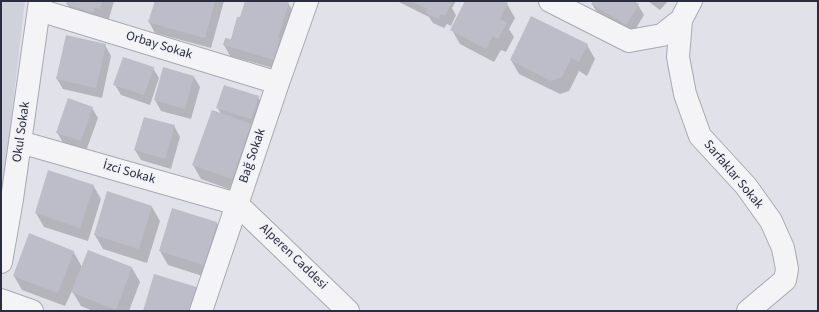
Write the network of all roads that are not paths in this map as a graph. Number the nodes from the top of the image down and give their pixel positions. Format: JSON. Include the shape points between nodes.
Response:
{"nodes":[{"id":1,"x":307,"y":1,"type":"edge"},
{"id":2,"x":550,"y":1,"type":"edge"},
{"id":3,"x":40,"y":5,"type":"edge"},
{"id":4,"x":686,"y":10,"type":"edge"},
{"id":5,"x":278,"y":83,"type":"junction"},
{"id":6,"x":20,"y":142,"type":"junction"},
{"id":7,"x":237,"y":204,"type":"junction"},
{"id":8,"x":6,"y":206,"type":"edge"},
{"id":9,"x":1,"y":262,"type":"edge"},
{"id":10,"x":1,"y":300,"type":"edge"},
{"id":11,"x":32,"y":311,"type":"edge"},
{"id":12,"x":201,"y":311,"type":"edge"},
{"id":13,"x":348,"y":311,"type":"edge"},
{"id":14,"x":748,"y":311,"type":"edge"}],
"edges":[{"from":1,"to":5,"type":"street","name":"Bağ Sokak"},
{"from":2,"to":4,"type":"street","via":[[629,41],[662,35]]},
{"from":3,"to":5,"type":"street","name":"Orbay Sokak"},
{"from":3,"to":6,"type":"street","name":"Okul Sokak"},
{"from":4,"to":14,"type":"street","name":"Sarfaklar Sokak","via":[[678,57],[684,94],[700,136],[746,186],[771,221],[783,248],[787,269],[785,280]]},
{"from":5,"to":7,"type":"street","name":"Bağ Sokak"},
{"from":6,"to":7,"type":"street","name":"İzci Sokak"},
{"from":6,"to":8,"type":"street","name":"Okul Sokak"},
{"from":7,"to":12,"type":"street","name":"Bağ Sokak"},
{"from":7,"to":13,"type":"street","name":"Alperen Caddesi"},
{"from":8,"to":9,"type":"street","name":"Okul Sokak"},
{"from":10,"to":11,"type":"street"}]}
